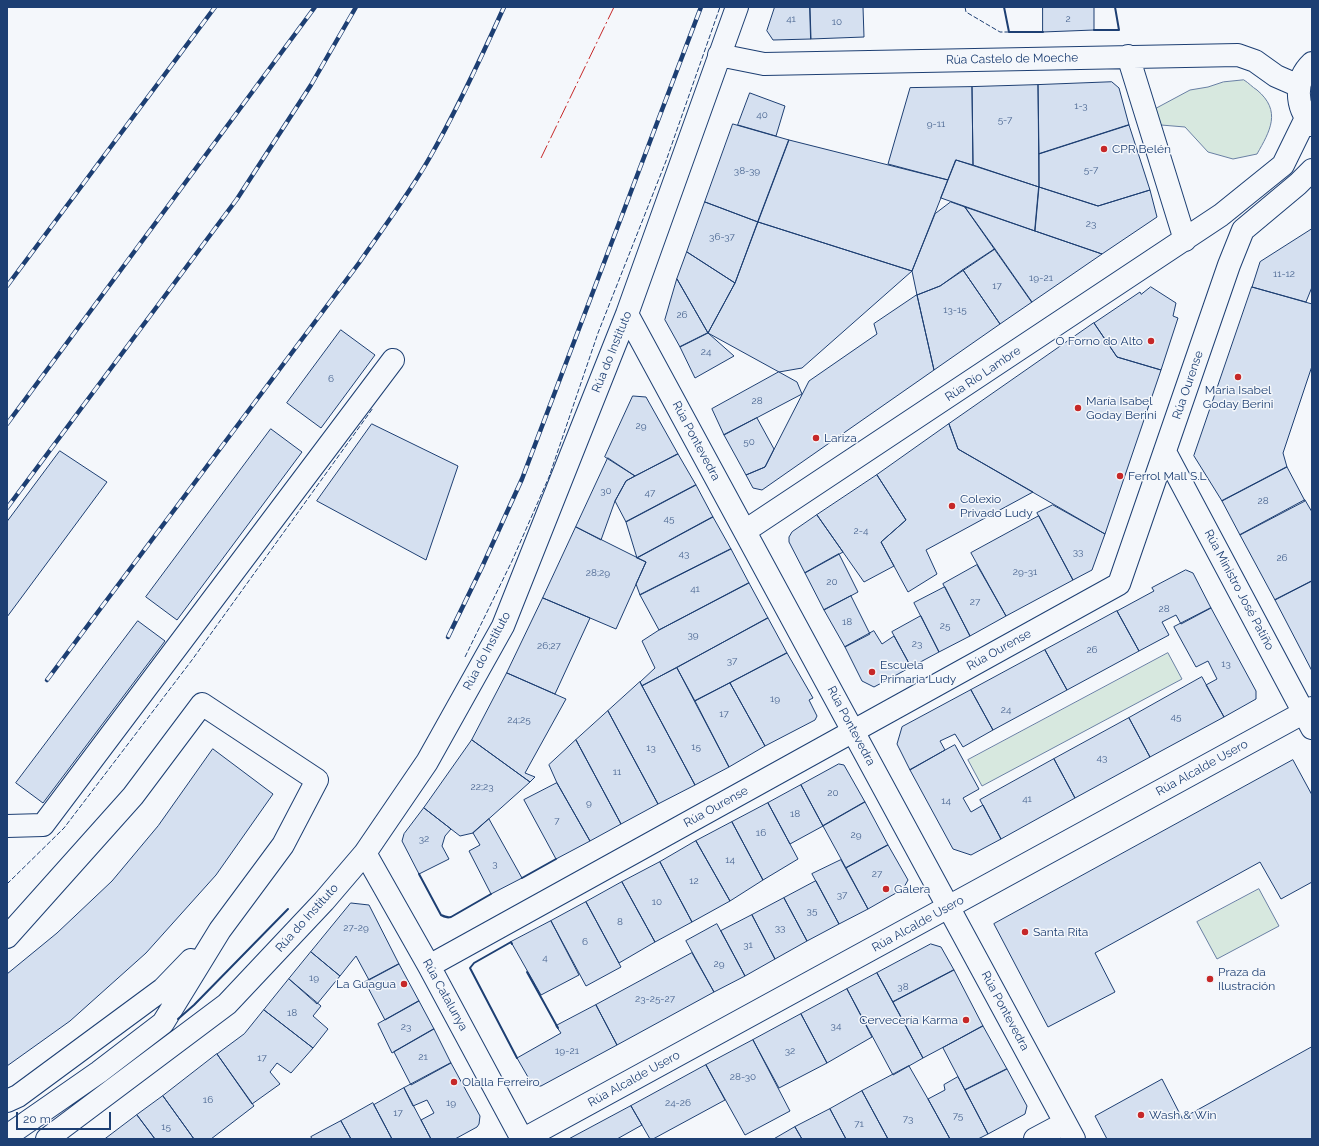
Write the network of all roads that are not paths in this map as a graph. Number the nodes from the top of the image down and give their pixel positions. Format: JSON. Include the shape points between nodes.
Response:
{"nodes":[{"id":1,"x":737,"y":7,"type":"edge"},
{"id":2,"x":719,"y":55,"type":"junction"},
{"id":3,"x":1128,"y":56,"type":"junction"},
{"id":4,"x":1312,"y":63,"type":"edge"},
{"id":5,"x":1299,"y":86,"type":"junction"},
{"id":6,"x":1309,"y":121,"type":"edge"},
{"id":7,"x":1312,"y":170,"type":"edge"},
{"id":8,"x":1185,"y":240,"type":"junction"},
{"id":9,"x":627,"y":314,"type":"junction"},
{"id":10,"x":393,"y":360,"type":"dead end"},
{"id":11,"x":1165,"y":452,"type":"junction"},
{"id":12,"x":745,"y":532,"type":"junction"},
{"id":13,"x":1309,"y":716,"type":"edge"},
{"id":14,"x":853,"y":731,"type":"junction"},
{"id":15,"x":7,"y":826,"type":"edge"},
{"id":16,"x":365,"y":852,"type":"junction"},
{"id":17,"x":948,"y":907,"type":"junction"},
{"id":18,"x":220,"y":930,"type":"junction"},
{"id":19,"x":8,"y":934,"type":"edge"},
{"id":20,"x":429,"y":966,"type":"junction"},
{"id":21,"x":7,"y":1101,"type":"edge"},
{"id":22,"x":1069,"y":1131,"type":"edge"},
{"id":23,"x":7,"y":1136,"type":"edge"},
{"id":24,"x":47,"y":1139,"type":"edge"},
{"id":25,"x":523,"y":1139,"type":"edge"},
{"id":26,"x":1035,"y":1139,"type":"edge"}],
"edges":[{"from":1,"to":2,"type":"street","name":"Rúa do Instituto"},
{"from":2,"to":3,"type":"street","name":"Rúa Castelo de Moeche","via":[[764,64]]},
{"from":2,"to":9,"type":"street","name":"Rúa do Instituto"},
{"from":3,"to":5,"type":"street","name":"Rúa Castelo de Moeche","via":[[1238,55],[1255,61],[1276,76]]},
{"from":3,"to":8,"type":"street"},
{"from":4,"to":5,"type":"street","via":[[1303,74]]},
{"from":5,"to":6,"type":"street","via":[[1298,98]]},
{"from":6,"to":8,"type":"street","name":"Rúa Río Lambre","via":[[1283,166]]},
{"from":7,"to":11,"type":"street","name":"Rúa Ourense","via":[[1243,230]]},
{"from":8,"to":12,"type":"street","name":"Rúa Río Lambre"},
{"from":9,"to":12,"type":"street","name":"Rúa Pontevedra"},
{"from":9,"to":16,"type":"street","name":"Rúa do Instituto","via":[[503,626],[427,762]]},
{"from":10,"to":15,"type":"street","via":[[43,825]]},
{"from":11,"to":13,"type":"street","name":"Rúa Ministro José Patiño"},
{"from":11,"to":14,"type":"street","name":"Rúa Ourense","via":[[1119,584]]},
{"from":12,"to":14,"type":"street","name":"Rúa Pontevedra"},
{"from":13,"to":17,"type":"street","name":"Rúa Alcalde Usero"},
{"from":14,"to":17,"type":"street","name":"Rúa Pontevedra"},
{"from":14,"to":20,"type":"street","name":"Rúa Ourense"},
{"from":16,"to":20,"type":"street","name":"Rúa Catalunya"},
{"from":16,"to":24,"type":"street","name":"Rúa do Instituto","via":[[324,901],[227,1004]]},
{"from":17,"to":22,"type":"street","name":"Rúa Pontevedra"},
{"from":17,"to":25,"type":"street","name":"Rúa Alcalde Usero"},
{"from":18,"to":19,"type":"street","via":[[283,845],[317,780],[202,704],[133,796]]},
{"from":18,"to":21,"type":"street","via":[[163,989],[18,1096]]},
{"from":18,"to":23,"type":"street","via":[[163,1023],[99,1072]]},
{"from":20,"to":25,"type":"street","name":"Rúa Catalunya"},
{"from":22,"to":26,"type":"street"}]}
